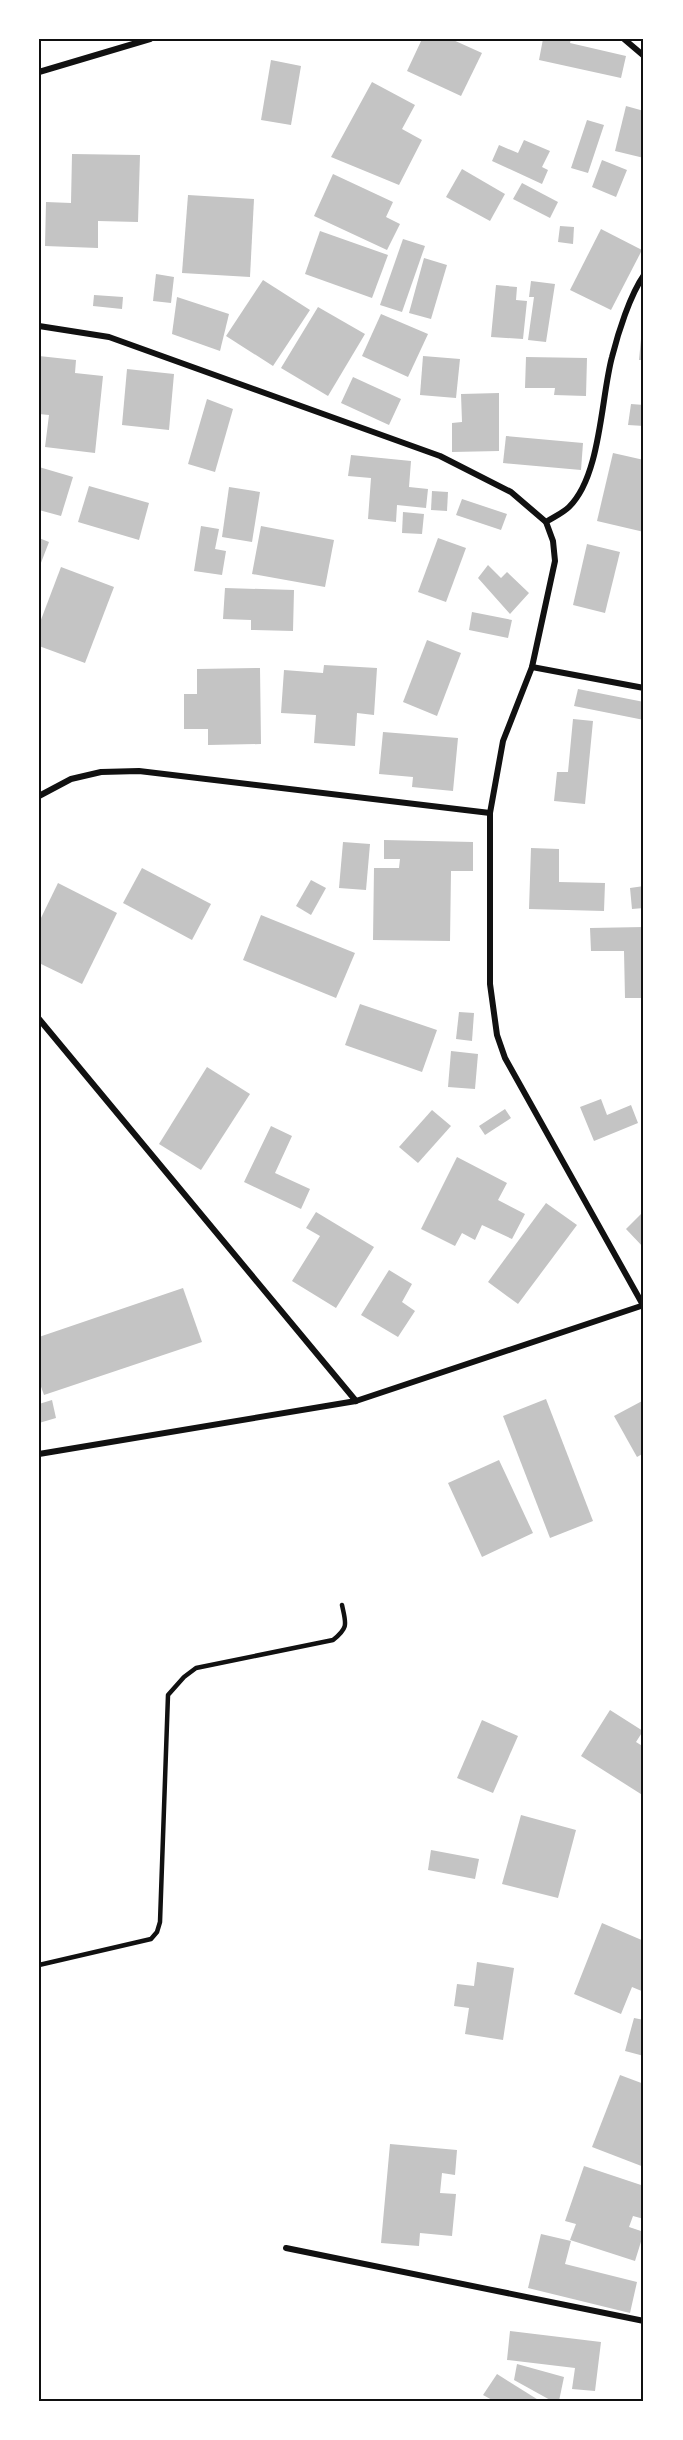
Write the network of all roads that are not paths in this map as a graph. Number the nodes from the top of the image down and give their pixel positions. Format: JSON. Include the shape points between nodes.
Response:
{"nodes":[{"id":1,"x":150,"y":39,"type":"edge"},
{"id":2,"x":624,"y":39,"type":"edge"},
{"id":3,"x":644,"y":56,"type":"edge"},
{"id":4,"x":39,"y":72,"type":"edge"},
{"id":5,"x":644,"y":275,"type":"edge"},
{"id":6,"x":39,"y":326,"type":"edge"},
{"id":7,"x":546,"y":522,"type":"junction"},
{"id":8,"x":532,"y":667,"type":"junction"},
{"id":9,"x":644,"y":688,"type":"edge"},
{"id":10,"x":39,"y":796,"type":"edge"},
{"id":11,"x":490,"y":813,"type":"junction"},
{"id":12,"x":39,"y":1019,"type":"edge"},
{"id":13,"x":643,"y":1305,"type":"edge"},
{"id":14,"x":356,"y":1401,"type":"junction"},
{"id":15,"x":39,"y":1454,"type":"edge"},
{"id":16,"x":342,"y":1605,"type":"dead end"},
{"id":17,"x":39,"y":1965,"type":"edge"},
{"id":18,"x":286,"y":2248,"type":"dead end"},
{"id":19,"x":644,"y":2320,"type":"edge"}],
"edges":[{"from":1,"to":4,"type":"street"},
{"from":2,"to":3,"type":"street"},
{"from":5,"to":7,"type":"street","via":[[612,357],[601,425],[581,490],[569,507]]},
{"from":6,"to":7,"type":"street","via":[[109,337],[440,456],[511,492]]},
{"from":7,"to":8,"type":"street","via":[[555,561]]},
{"from":8,"to":9,"type":"street"},
{"from":8,"to":11,"type":"street","via":[[503,741]]},
{"from":10,"to":11,"type":"street","via":[[71,778],[139,771]]},
{"from":11,"to":13,"type":"street","via":[[490,984],[497,1035],[517,1082]]},
{"from":12,"to":14,"type":"street"},
{"from":13,"to":14,"type":"street"},
{"from":14,"to":15,"type":"street"},
{"from":16,"to":17,"type":"lane","via":[[346,1624],[333,1640],[196,1668],[168,1695],[157,1932],[151,1939]]},
{"from":18,"to":19,"type":"street"}]}
